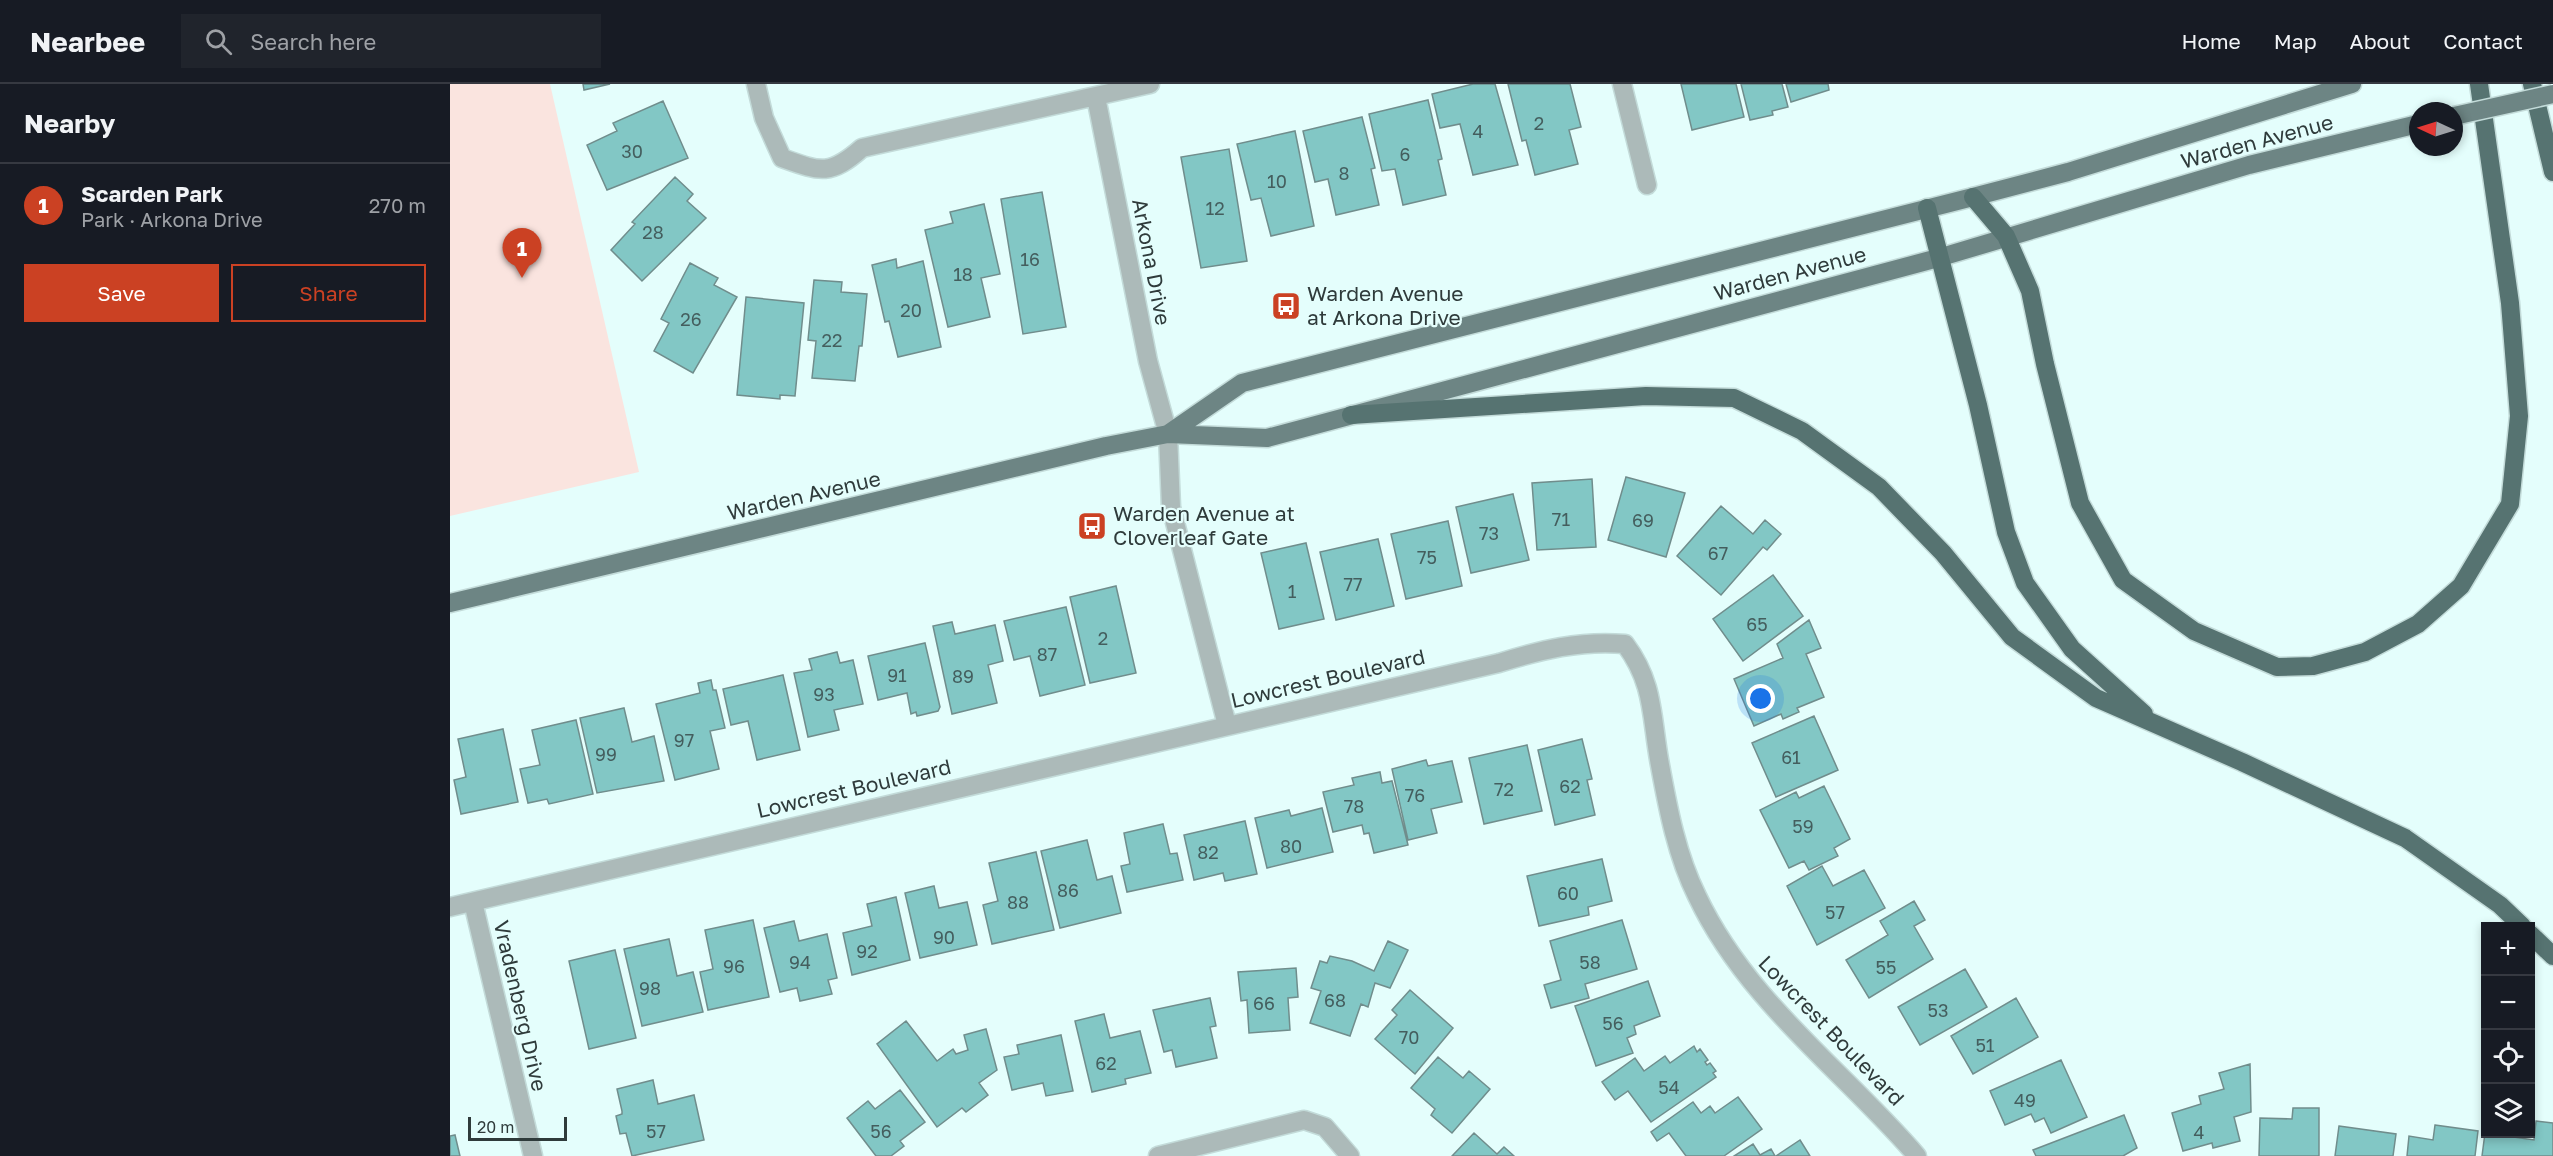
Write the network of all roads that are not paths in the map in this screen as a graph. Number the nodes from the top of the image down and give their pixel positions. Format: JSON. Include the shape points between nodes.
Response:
{"nodes":[{"id":1,"x":756,"y":84,"type":"edge"},
{"id":2,"x":1150,"y":84,"type":"edge"},
{"id":3,"x":1622,"y":84,"type":"edge"},
{"id":4,"x":2352,"y":84,"type":"edge"},
{"id":5,"x":2479,"y":84,"type":"edge"},
{"id":6,"x":2532,"y":84,"type":"edge"},
{"id":7,"x":2553,"y":94,"type":"edge"},
{"id":8,"x":1096,"y":97,"type":"junction"},
{"id":9,"x":2463,"y":114,"type":"edge"},
{"id":10,"x":2409,"y":126,"type":"edge"},
{"id":11,"x":2553,"y":172,"type":"edge"},
{"id":12,"x":1647,"y":185,"type":"dead end"},
{"id":13,"x":1973,"y":197,"type":"junction"},
{"id":14,"x":1927,"y":208,"type":"junction"},
{"id":15,"x":2006,"y":236,"type":"junction"},
{"id":16,"x":1938,"y":258,"type":"junction"},
{"id":17,"x":1352,"y":415,"type":"junction"},
{"id":18,"x":1168,"y":434,"type":"junction"},
{"id":19,"x":450,"y":603,"type":"edge"},
{"id":20,"x":1227,"y":725,"type":"junction"},
{"id":21,"x":2158,"y":727,"type":"junction"},
{"id":22,"x":473,"y":902,"type":"junction"},
{"id":23,"x":450,"y":907,"type":"edge"},
{"id":24,"x":2517,"y":922,"type":"edge"},
{"id":25,"x":2535,"y":939,"type":"edge"},
{"id":26,"x":2553,"y":956,"type":"edge"},
{"id":27,"x":533,"y":1156,"type":"edge"},
{"id":28,"x":1158,"y":1156,"type":"edge"},
{"id":29,"x":1350,"y":1156,"type":"edge"},
{"id":30,"x":1917,"y":1156,"type":"edge"}],
"edges":[{"from":1,"to":8,"type":"street","via":[[764,118],[782,158],[816,170],[842,165],[862,148]]},
{"from":2,"to":8,"type":"street"},
{"from":3,"to":12,"type":"street"},
{"from":4,"to":13,"type":"main road","name":"Warden Avenue","via":[[2068,172]]},
{"from":5,"to":15,"type":"highway","via":[[2510,303],[2519,416],[2510,504],[2461,586],[2418,624],[2365,652],[2313,666],[2277,667],[2194,631],[2123,580],[2080,503],[2030,291]]},
{"from":6,"to":11,"type":"highway"},
{"from":7,"to":9,"type":"main road","bridge":true},
{"from":8,"to":18,"type":"street","name":"Arkona Drive","via":[[1148,361]]},
{"from":10,"to":15,"type":"main road","name":"Warden Avenue","via":[[2249,165]]},
{"from":13,"to":14,"type":"main road","name":"Warden Avenue"},
{"from":13,"to":15,"type":"highway"},
{"from":14,"to":16,"type":"highway"},
{"from":14,"to":18,"type":"main road","name":"Warden Avenue","via":[[1242,383]]},
{"from":15,"to":16,"type":"main road","name":"Warden Avenue"},
{"from":16,"to":17,"type":"main road","name":"Warden Avenue"},
{"from":16,"to":21,"type":"highway","via":[[1978,405],[2006,532],[2025,583],[2072,650]]},
{"from":17,"to":18,"type":"main road","name":"Warden Avenue","via":[[1267,438]]},
{"from":17,"to":21,"type":"highway","via":[[1646,396],[1734,398],[1802,430],[1879,487],[1943,553],[2012,637],[2096,698]]},
{"from":18,"to":19,"type":"main road","name":"Warden Avenue"},
{"from":18,"to":20,"type":"street","name":"Arkona Drive","via":[[1170,507]]},
{"from":20,"to":22,"type":"street","name":"Lowcrest Boulevard"},
{"from":20,"to":30,"type":"street","name":"Lowcrest Boulevard","via":[[1550,648],[1625,645],[1640,665],[1647,686],[1680,854],[1696,896],[1718,935],[1756,991]]},
{"from":21,"to":24,"type":"highway","via":[[2405,838],[2500,905]]},
{"from":22,"to":23,"type":"street","name":"Lowcrest Boulevard"},
{"from":22,"to":27,"type":"street","name":"Vradenberg Drive"},
{"from":25,"to":26,"type":"highway"},
{"from":28,"to":29,"type":"street","via":[[1304,1120],[1325,1127]]}]}
